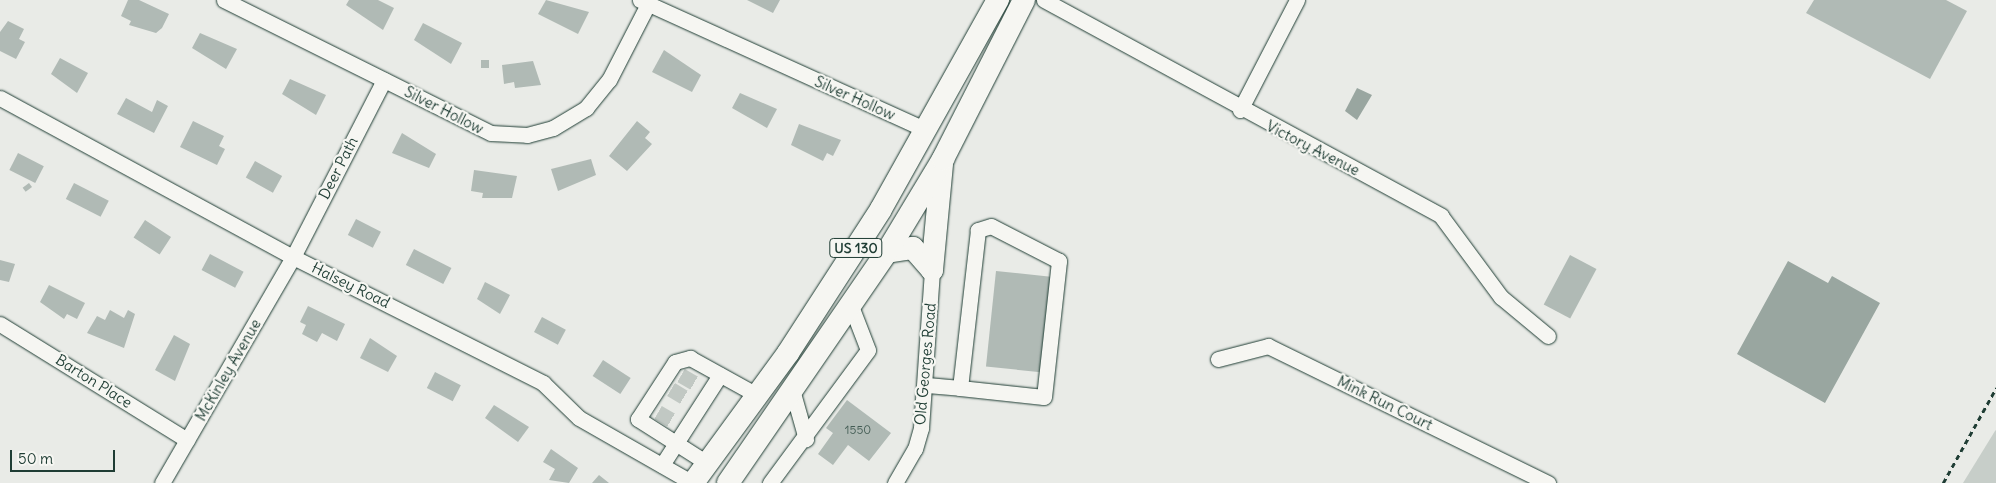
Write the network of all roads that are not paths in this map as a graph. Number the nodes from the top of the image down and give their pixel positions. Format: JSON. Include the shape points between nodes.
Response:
{"nodes":[{"id":1,"x":224,"y":0,"type":"edge"},
{"id":2,"x":998,"y":0,"type":"edge"},
{"id":3,"x":1024,"y":0,"type":"edge"},
{"id":4,"x":1044,"y":0,"type":"edge"},
{"id":5,"x":1297,"y":0,"type":"edge"},
{"id":6,"x":643,"y":2,"type":"edge"},
{"id":7,"x":384,"y":80,"type":"junction"},
{"id":8,"x":0,"y":98,"type":"edge"},
{"id":9,"x":1240,"y":110,"type":"junction"},
{"id":10,"x":926,"y":129,"type":"junction"},
{"id":11,"x":943,"y":159,"type":"junction"},
{"id":12,"x":887,"y":252,"type":"junction"},
{"id":13,"x":293,"y":256,"type":"junction"},
{"id":14,"x":932,"y":270,"type":"junction"},
{"id":15,"x":851,"y":306,"type":"junction"},
{"id":16,"x":0,"y":324,"type":"edge"},
{"id":17,"x":1548,"y":336,"type":"dead end"},
{"id":18,"x":1218,"y":359,"type":"dead end"},
{"id":19,"x":720,"y":375,"type":"junction"},
{"id":20,"x":927,"y":385,"type":"junction"},
{"id":21,"x":960,"y":388,"type":"junction"},
{"id":22,"x":793,"y":392,"type":"junction"},
{"id":23,"x":757,"y":395,"type":"junction"},
{"id":24,"x":678,"y":431,"type":"junction"},
{"id":25,"x":806,"y":439,"type":"junction"},
{"id":26,"x":188,"y":440,"type":"junction"},
{"id":27,"x":708,"y":463,"type":"junction"},
{"id":28,"x":662,"y":465,"type":"junction"},
{"id":29,"x":162,"y":483,"type":"edge"},
{"id":30,"x":693,"y":483,"type":"edge"},
{"id":31,"x":728,"y":483,"type":"edge"},
{"id":32,"x":770,"y":483,"type":"edge"},
{"id":33,"x":895,"y":483,"type":"edge"},
{"id":34,"x":1548,"y":483,"type":"edge"}],
"edges":[{"from":1,"to":7,"type":"street","name":"Silver Hollow"},
{"from":2,"to":10,"type":"highway","number":"US 130"},
{"from":3,"to":11,"type":"highway","number":"US 130"},
{"from":4,"to":9,"type":"street","name":"Victory Avenue"},
{"from":5,"to":9,"type":"street"},
{"from":6,"to":7,"type":"street","name":"Silver Hollow","via":[[609,80],[586,108],[554,128],[527,135],[491,133]]},
{"from":6,"to":10,"type":"street","name":"Silver Hollow"},
{"from":7,"to":13,"type":"street","name":"Deer Path"},
{"from":8,"to":13,"type":"street","name":"Halsey Road"},
{"from":9,"to":17,"type":"street","name":"Victory Avenue","via":[[1441,216],[1501,296]]},
{"from":10,"to":23,"type":"highway","number":"US 130","via":[[881,209]]},
{"from":11,"to":12,"type":"highway","number":"US 130"},
{"from":11,"to":14,"type":"highway"},
{"from":12,"to":14,"type":"highway","via":[[913,248]]},
{"from":12,"to":15,"type":"highway","number":"US 130"},
{"from":13,"to":26,"type":"street","name":"McKinley Avenue"},
{"from":13,"to":28,"type":"street","name":"Halsey Road","via":[[542,383],[579,418]]},
{"from":14,"to":20,"type":"street","name":"Old Georges Road"},
{"from":15,"to":22,"type":"highway","number":"US 130"},
{"from":15,"to":25,"type":"street","via":[[868,350]]},
{"from":16,"to":26,"type":"street","name":"Barton Place"},
{"from":18,"to":34,"type":"street","name":"Mink Run Court","via":[[1268,346]]},
{"from":19,"to":23,"type":"street"},
{"from":19,"to":24,"type":"street","via":[[699,396]]},
{"from":19,"to":24,"type":"street","via":[[690,358],[671,379],[651,411],[638,419]]},
{"from":20,"to":21,"type":"street"},
{"from":20,"to":33,"type":"street","name":"Old Georges Road","via":[[915,449]]},
{"from":21,"to":21,"type":"street","via":[[1044,397],[1060,261],[991,226],[978,230]]},
{"from":22,"to":25,"type":"street"},
{"from":22,"to":31,"type":"highway","number":"US 130"},
{"from":23,"to":27,"type":"highway","number":"US 130"},
{"from":24,"to":27,"type":"street"},
{"from":24,"to":28,"type":"street"},
{"from":25,"to":32,"type":"street"},
{"from":26,"to":29,"type":"street","name":"McKinley Avenue"},
{"from":27,"to":30,"type":"highway","number":"US 130"},
{"from":28,"to":30,"type":"street","name":"Halsey Road"}]}
